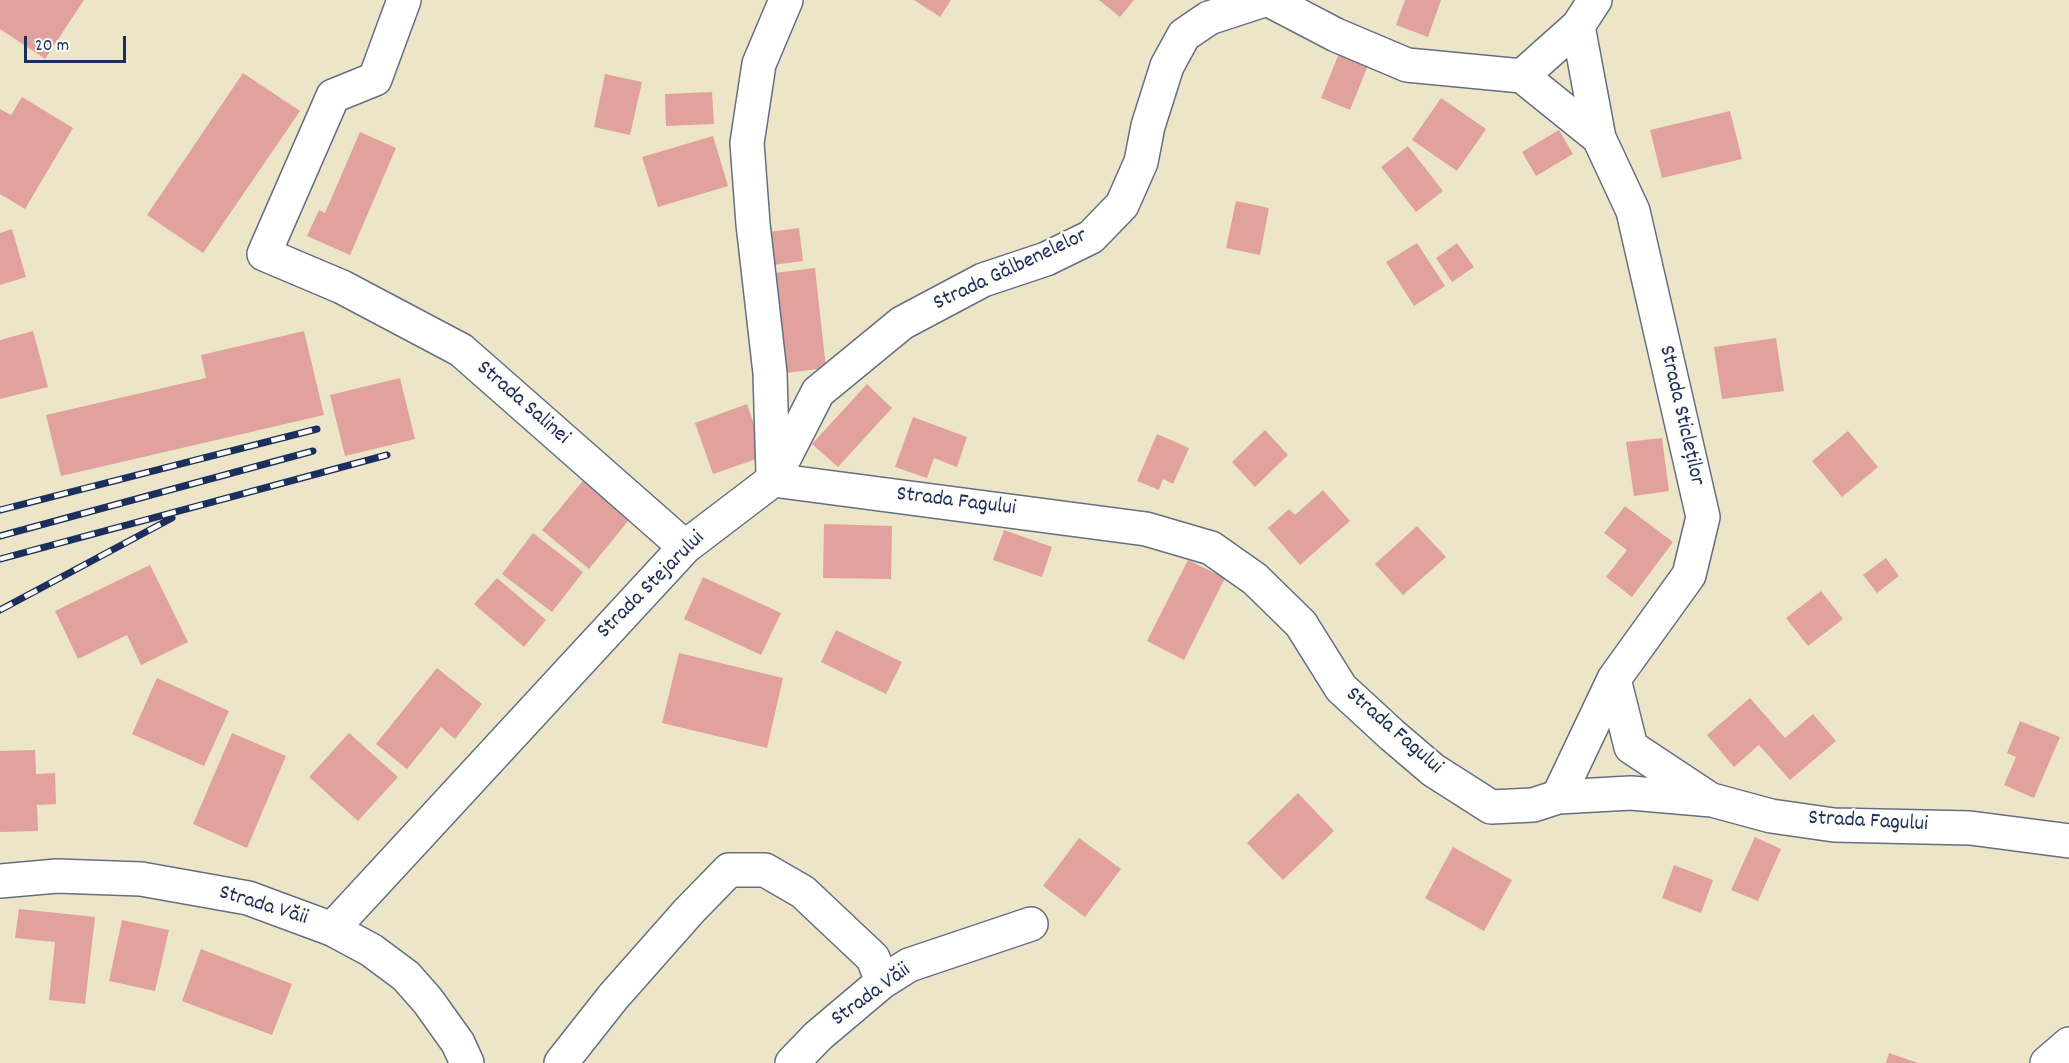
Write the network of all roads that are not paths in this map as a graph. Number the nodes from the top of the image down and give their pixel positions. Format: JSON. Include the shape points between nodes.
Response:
{"nodes":[{"id":1,"x":404,"y":0,"type":"edge"},
{"id":2,"x":786,"y":0,"type":"edge"},
{"id":3,"x":1264,"y":0,"type":"edge"},
{"id":4,"x":1269,"y":0,"type":"edge"},
{"id":5,"x":1587,"y":13,"type":"edge"},
{"id":6,"x":1522,"y":76,"type":"junction"},
{"id":7,"x":1599,"y":138,"type":"junction"},
{"id":8,"x":773,"y":480,"type":"junction"},
{"id":9,"x":685,"y":547,"type":"junction"},
{"id":10,"x":1614,"y":679,"type":"junction"},
{"id":11,"x":1558,"y":798,"type":"junction"},
{"id":12,"x":1712,"y":801,"type":"junction"},
{"id":13,"x":2069,"y":841,"type":"edge"},
{"id":14,"x":0,"y":881,"type":"edge"},
{"id":15,"x":1031,"y":924,"type":"dead end"},
{"id":16,"x":332,"y":929,"type":"junction"},
{"id":17,"x":882,"y":982,"type":"junction"},
{"id":18,"x":2069,"y":1044,"type":"edge"},
{"id":19,"x":467,"y":1063,"type":"edge"},
{"id":20,"x":561,"y":1063,"type":"edge"},
{"id":21,"x":792,"y":1063,"type":"edge"},
{"id":22,"x":2047,"y":1063,"type":"edge"}],
"edges":[{"from":1,"to":9,"type":"street","name":"Strada Salinei","via":[[375,79],[333,96],[264,254],[342,287],[461,350]]},
{"from":2,"to":8,"type":"street","via":[[759,64],[747,143],[770,373]]},
{"from":3,"to":8,"type":"street","name":"Strada Gălbenelelor","via":[[1209,18],[1184,35],[1167,66],[1141,162],[1122,205],[1091,237],[1046,259],[983,280],[902,323],[818,392]]},
{"from":4,"to":6,"type":"street","via":[[1336,35],[1407,65]]},
{"from":5,"to":6,"type":"street"},
{"from":5,"to":7,"type":"street","name":"Strada Sticleților"},
{"from":6,"to":7,"type":"street","name":"Strada Sticleților"},
{"from":7,"to":10,"type":"street","name":"Strada Sticleților","via":[[1633,211],[1704,517],[1689,575]]},
{"from":8,"to":9,"type":"street","name":"Strada Stejarului"},
{"from":8,"to":11,"type":"street","name":"Strada Fagului","via":[[1146,529],[1211,548],[1255,579],[1301,624],[1341,688],[1433,770],[1491,807],[1533,805]]},
{"from":9,"to":16,"type":"street","name":"Strada Stejarului"},
{"from":10,"to":11,"type":"street","name":"Strada Sticleților"},
{"from":10,"to":12,"type":"street","via":[[1631,747]]},
{"from":11,"to":12,"type":"street","name":"Strada Fagului","via":[[1631,793]]},
{"from":12,"to":13,"type":"street","name":"Strada Fagului","via":[[1772,816],[1834,825],[1970,828]]},
{"from":14,"to":16,"type":"street","name":"Strada Văii","via":[[57,876],[141,879],[248,898]]},
{"from":15,"to":17,"type":"street","name":"Strada Văii","via":[[909,965]]},
{"from":16,"to":19,"type":"street","name":"Strada Văii","via":[[371,950],[406,976],[458,1043]]},
{"from":17,"to":20,"type":"street","via":[[873,958],[803,892],[765,870],[729,870],[613,997]]},
{"from":17,"to":21,"type":"street","name":"Strada Văii"},
{"from":18,"to":22,"type":"street"}]}
